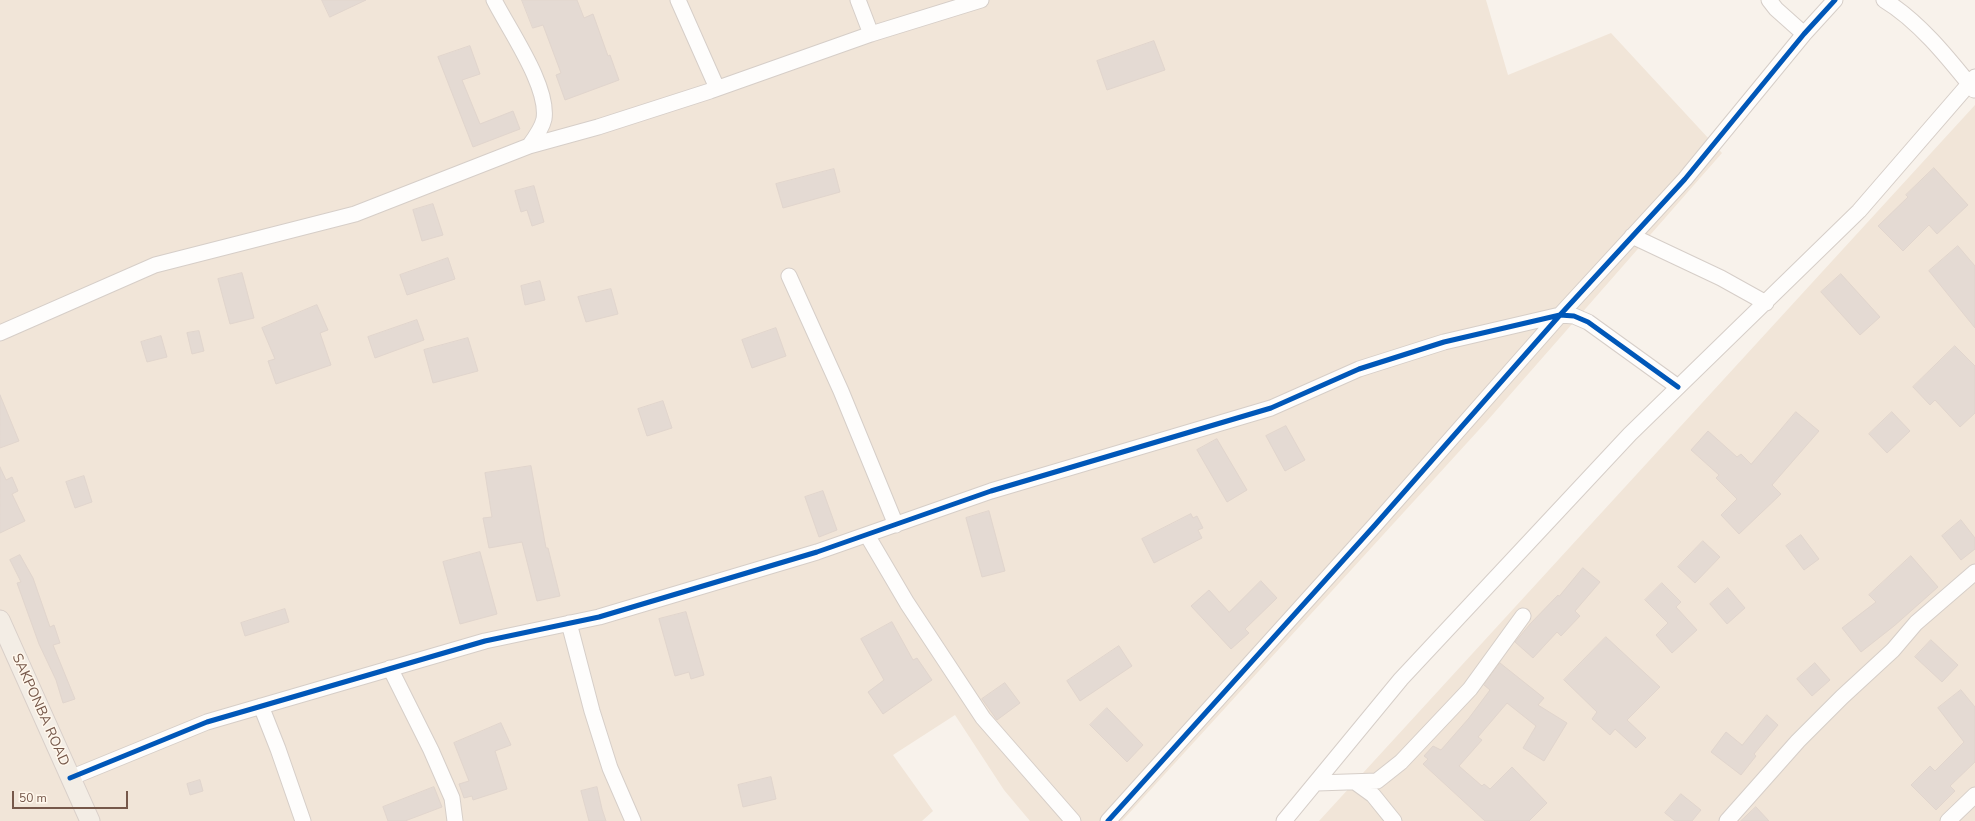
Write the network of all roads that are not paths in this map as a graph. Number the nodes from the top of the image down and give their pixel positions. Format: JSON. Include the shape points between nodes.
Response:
{"nodes":[{"id":1,"x":494,"y":0,"type":"edge"},
{"id":2,"x":678,"y":0,"type":"edge"},
{"id":3,"x":858,"y":0,"type":"edge"},
{"id":4,"x":981,"y":0,"type":"edge"},
{"id":5,"x":1769,"y":0,"type":"edge"},
{"id":6,"x":1834,"y":0,"type":"edge"},
{"id":7,"x":1884,"y":0,"type":"edge"},
{"id":8,"x":871,"y":34,"type":"junction"},
{"id":9,"x":1804,"y":34,"type":"junction"},
{"id":10,"x":1973,"y":83,"type":"edge"},
{"id":11,"x":717,"y":88,"type":"junction"},
{"id":12,"x":529,"y":146,"type":"junction"},
{"id":13,"x":1632,"y":236,"type":"junction"},
{"id":14,"x":789,"y":276,"type":"dead end"},
{"id":15,"x":1766,"y":303,"type":"junction"},
{"id":16,"x":1560,"y":315,"type":"junction"},
{"id":17,"x":0,"y":333,"type":"edge"},
{"id":18,"x":1678,"y":387,"type":"junction"},
{"id":19,"x":896,"y":525,"type":"junction"},
{"id":20,"x":867,"y":535,"type":"junction"},
{"id":21,"x":1975,"y":572,"type":"edge"},
{"id":22,"x":1523,"y":616,"type":"dead end"},
{"id":23,"x":0,"y":620,"type":"edge"},
{"id":24,"x":569,"y":623,"type":"junction"},
{"id":25,"x":390,"y":668,"type":"junction"},
{"id":26,"x":262,"y":706,"type":"junction"},
{"id":27,"x":70,"y":778,"type":"junction"},
{"id":28,"x":1355,"y":782,"type":"junction"},
{"id":29,"x":1317,"y":783,"type":"junction"},
{"id":30,"x":1975,"y":795,"type":"edge"},
{"id":31,"x":90,"y":821,"type":"edge"},
{"id":32,"x":303,"y":821,"type":"edge"},
{"id":33,"x":455,"y":821,"type":"edge"},
{"id":34,"x":633,"y":821,"type":"edge"},
{"id":35,"x":1073,"y":821,"type":"edge"},
{"id":36,"x":1108,"y":821,"type":"edge"},
{"id":37,"x":1284,"y":821,"type":"edge"},
{"id":38,"x":1394,"y":821,"type":"edge"},
{"id":39,"x":1727,"y":821,"type":"edge"},
{"id":40,"x":1948,"y":821,"type":"edge"}],
"edges":[{"from":1,"to":12,"type":"street","via":[[531,68],[544,101],[543,120]]},
{"from":2,"to":11,"type":"street"},
{"from":3,"to":8,"type":"street"},
{"from":4,"to":8,"type":"street"},
{"from":5,"to":9,"type":"street"},
{"from":6,"to":9,"type":"street"},
{"from":7,"to":10,"type":"street","via":[[1897,7]]},
{"from":8,"to":11,"type":"street"},
{"from":9,"to":13,"type":"street","via":[[1685,179]]},
{"from":10,"to":15,"type":"street","via":[[1859,211]]},
{"from":11,"to":12,"type":"street","via":[[598,127]]},
{"from":12,"to":17,"type":"street","via":[[355,214],[155,265]]},
{"from":13,"to":15,"type":"street","via":[[1721,278]]},
{"from":13,"to":16,"type":"street"},
{"from":14,"to":19,"type":"street","via":[[841,391]]},
{"from":15,"to":18,"type":"street"},
{"from":16,"to":18,"type":"street","via":[[1574,316],[1588,322]]},
{"from":16,"to":19,"type":"street","via":[[1444,342],[1359,369],[1271,408],[991,491]]},
{"from":16,"to":36,"type":"street","via":[[1375,526]]},
{"from":18,"to":29,"type":"street","via":[[1630,434],[1401,679]]},
{"from":19,"to":20,"type":"street"},
{"from":20,"to":24,"type":"street","via":[[598,617]]},
{"from":20,"to":35,"type":"street","via":[[907,603],[983,718]]},
{"from":21,"to":39,"type":"street","via":[[1916,623],[1893,650],[1836,702]]},
{"from":22,"to":28,"type":"street","via":[[1470,689],[1401,762],[1376,781]]},
{"from":23,"to":27,"type":"main road","name":"SAKPONBA ROAD"},
{"from":24,"to":25,"type":"street","via":[[485,641]]},
{"from":24,"to":34,"type":"street","via":[[608,760]]},
{"from":25,"to":26,"type":"street"},
{"from":25,"to":33,"type":"street","via":[[452,798]]},
{"from":26,"to":27,"type":"street","via":[[207,722]]},
{"from":26,"to":32,"type":"street"},
{"from":27,"to":31,"type":"main road","name":"SAKPONBA ROAD"},
{"from":28,"to":29,"type":"street"},
{"from":28,"to":38,"type":"street","via":[[1373,795]]},
{"from":29,"to":37,"type":"street"},
{"from":30,"to":40,"type":"street"}]}
